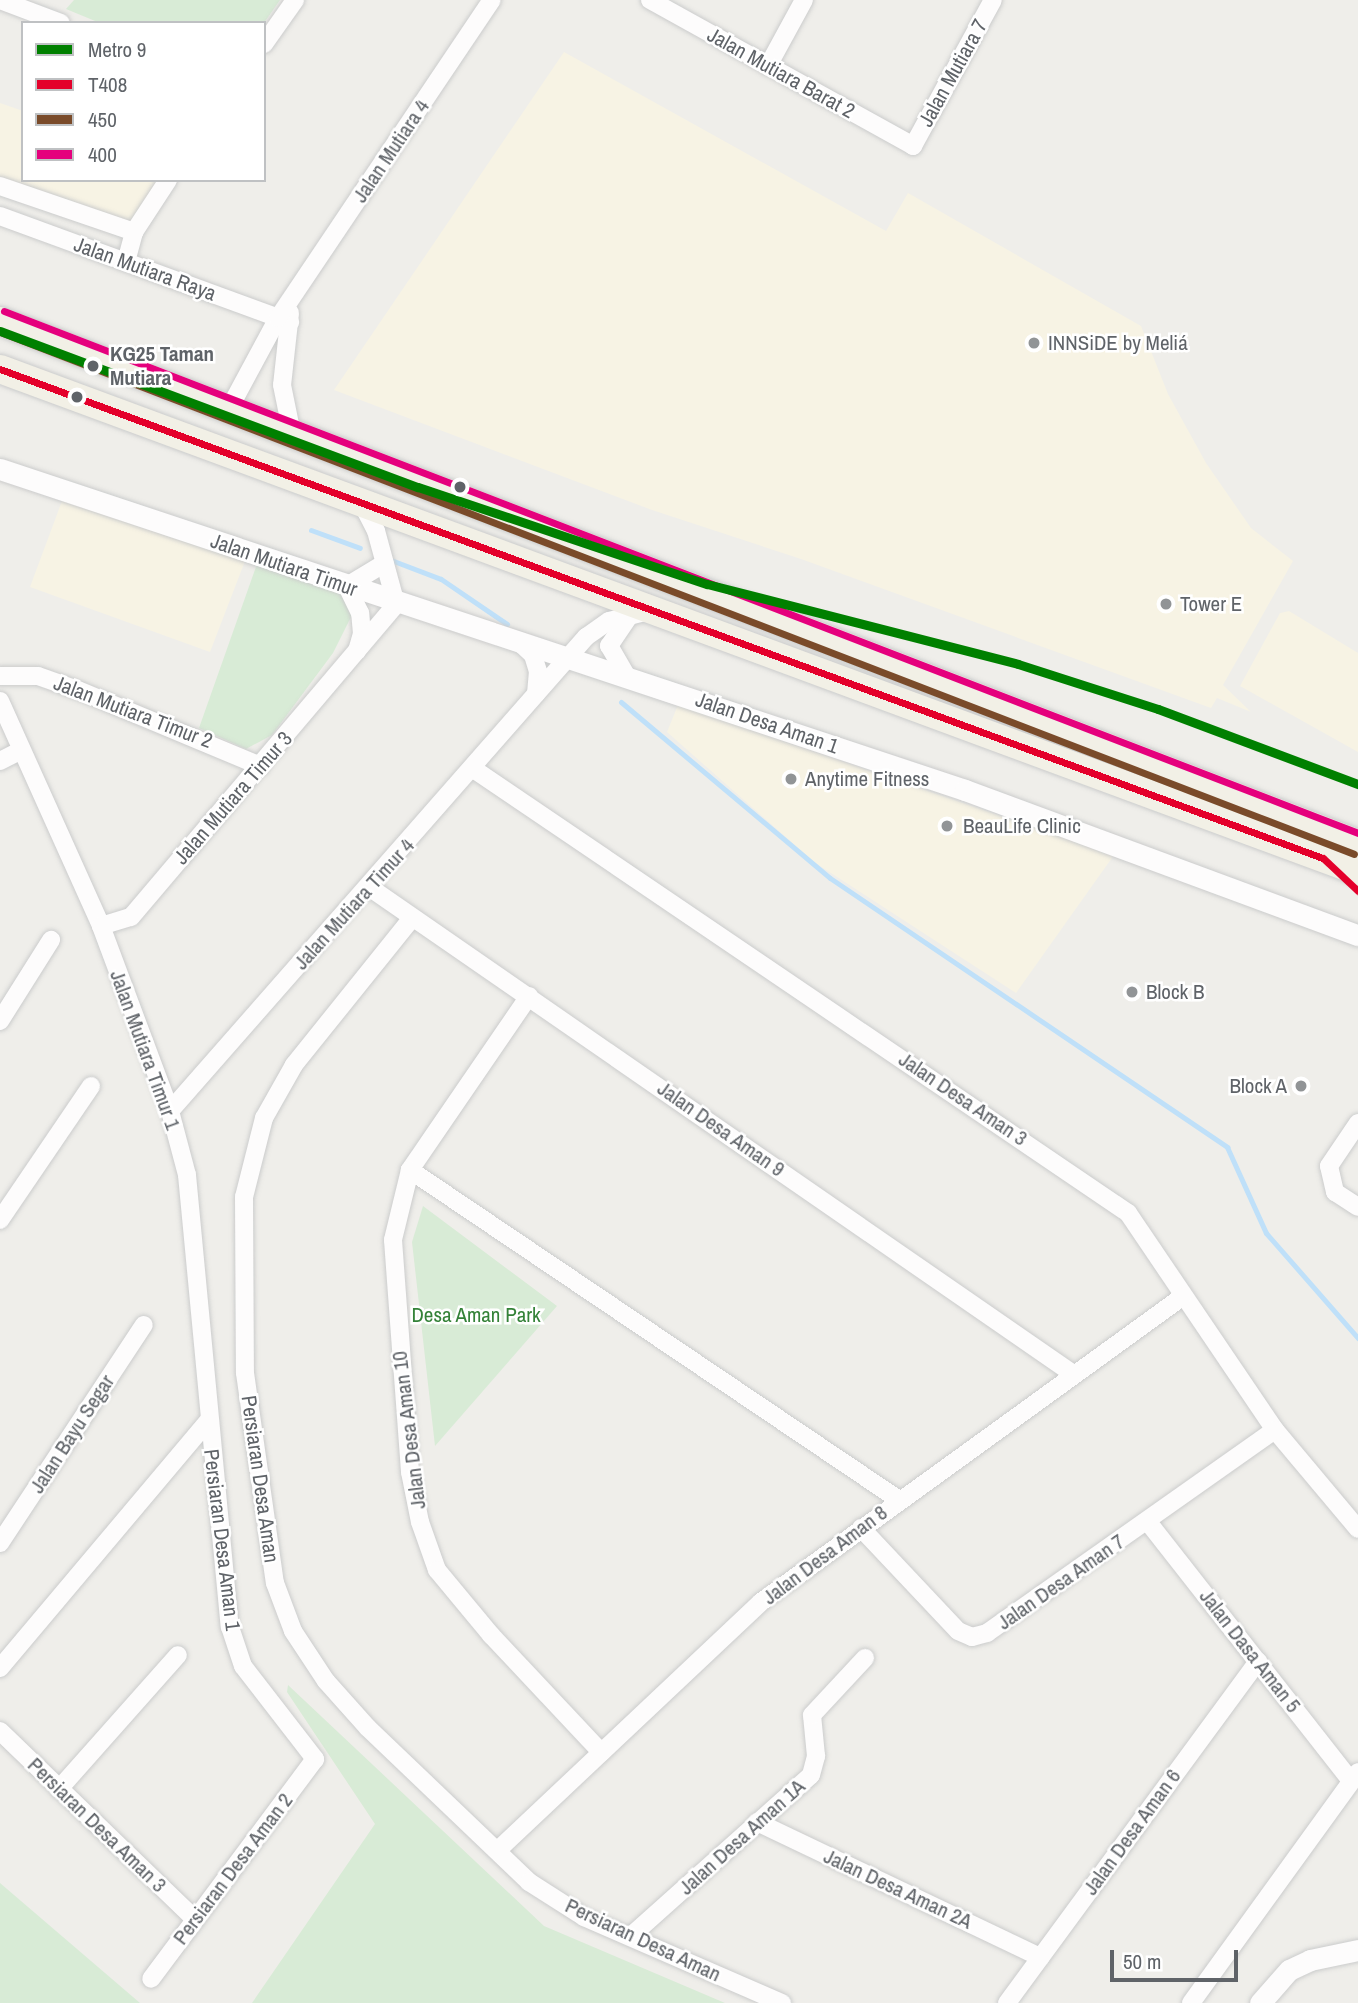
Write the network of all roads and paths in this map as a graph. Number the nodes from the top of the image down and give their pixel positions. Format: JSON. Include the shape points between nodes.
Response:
{"nodes":[{"id":1,"x":0,"y":0,"type":"edge"},
{"id":2,"x":54,"y":0,"type":"edge"},
{"id":3,"x":295,"y":0,"type":"edge"},
{"id":4,"x":492,"y":0,"type":"edge"},
{"id":5,"x":650,"y":0,"type":"edge"},
{"id":6,"x":804,"y":0,"type":"edge"},
{"id":7,"x":993,"y":0,"type":"edge"},
{"id":8,"x":43,"y":16,"type":"junction"},
{"id":9,"x":56,"y":21,"type":"edge"},
{"id":10,"x":266,"y":41,"type":"edge"},
{"id":11,"x":768,"y":66,"type":"junction"},
{"id":12,"x":913,"y":146,"type":"joint"},
{"id":13,"x":167,"y":182,"type":"edge"},
{"id":14,"x":0,"y":186,"type":"edge"},
{"id":15,"x":0,"y":216,"type":"edge"},
{"id":16,"x":134,"y":232,"type":"junction"},
{"id":17,"x":126,"y":262,"type":"junction"},
{"id":18,"x":284,"y":320,"type":"junction"},
{"id":19,"x":0,"y":321,"type":"edge"},
{"id":20,"x":0,"y":369,"type":"edge"},
{"id":21,"x":229,"y":409,"type":"junction"},
{"id":22,"x":292,"y":434,"type":"junction"},
{"id":23,"x":0,"y":469,"type":"edge"},
{"id":24,"x":362,"y":503,"type":"junction"},
{"id":25,"x":385,"y":563,"type":"junction"},
{"id":26,"x":347,"y":586,"type":"junction"},
{"id":27,"x":396,"y":604,"type":"junction"},
{"id":28,"x":641,"y":613,"type":"junction"},
{"id":29,"x":518,"y":641,"type":"junction"},
{"id":30,"x":356,"y":655,"type":"junction"},
{"id":31,"x":569,"y":657,"type":"junction"},
{"id":32,"x":626,"y":675,"type":"junction"},
{"id":33,"x":0,"y":676,"type":"edge"},
{"id":34,"x":536,"y":694,"type":"junction"},
{"id":35,"x":0,"y":701,"type":"edge"},
{"id":36,"x":20,"y":751,"type":"junction"},
{"id":37,"x":0,"y":761,"type":"edge"},
{"id":38,"x":261,"y":765,"type":"junction"},
{"id":39,"x":472,"y":768,"type":"junction"},
{"id":40,"x":1358,"y":844,"type":"edge"},
{"id":41,"x":1323,"y":858,"type":"junction"},
{"id":42,"x":1358,"y":871,"type":"edge"},
{"id":43,"x":369,"y":887,"type":"junction"},
{"id":44,"x":1358,"y":891,"type":"edge"},
{"id":45,"x":412,"y":918,"type":"junction"},
{"id":46,"x":101,"y":926,"type":"junction"},
{"id":47,"x":1358,"y":935,"type":"edge"},
{"id":48,"x":51,"y":940,"type":"dead end"},
{"id":49,"x":529,"y":996,"type":"junction"},
{"id":50,"x":0,"y":1021,"type":"edge"},
{"id":51,"x":91,"y":1086,"type":"dead end"},
{"id":52,"x":170,"y":1111,"type":"junction"},
{"id":53,"x":1358,"y":1124,"type":"edge"},
{"id":54,"x":410,"y":1170,"type":"junction"},
{"id":55,"x":1358,"y":1207,"type":"edge"},
{"id":56,"x":0,"y":1220,"type":"edge"},
{"id":57,"x":1182,"y":1297,"type":"junction"},
{"id":58,"x":144,"y":1325,"type":"dead end"},
{"id":59,"x":1073,"y":1374,"type":"junction"},
{"id":60,"x":208,"y":1421,"type":"junction"},
{"id":61,"x":1275,"y":1430,"type":"junction"},
{"id":62,"x":899,"y":1500,"type":"junction"},
{"id":63,"x":1148,"y":1522,"type":"junction"},
{"id":64,"x":861,"y":1528,"type":"junction"},
{"id":65,"x":1358,"y":1529,"type":"edge"},
{"id":66,"x":0,"y":1543,"type":"edge"},
{"id":67,"x":178,"y":1655,"type":"dead end"},
{"id":68,"x":865,"y":1658,"type":"dead end"},
{"id":69,"x":1258,"y":1661,"type":"junction"},
{"id":70,"x":0,"y":1668,"type":"edge"},
{"id":71,"x":0,"y":1731,"type":"edge"},
{"id":72,"x":601,"y":1752,"type":"junction"},
{"id":73,"x":315,"y":1759,"type":"joint"},
{"id":74,"x":1354,"y":1777,"type":"edge"},
{"id":75,"x":59,"y":1789,"type":"junction"},
{"id":76,"x":757,"y":1822,"type":"junction"},
{"id":77,"x":499,"y":1849,"type":"junction"},
{"id":78,"x":195,"y":1919,"type":"junction"},
{"id":79,"x":631,"y":1936,"type":"junction"},
{"id":80,"x":1358,"y":1950,"type":"edge"},
{"id":81,"x":1040,"y":1957,"type":"junction"},
{"id":82,"x":151,"y":1979,"type":"dead end"},
{"id":83,"x":782,"y":2003,"type":"edge"},
{"id":84,"x":1007,"y":2003,"type":"edge"},
{"id":85,"x":1191,"y":2003,"type":"edge"},
{"id":86,"x":1260,"y":2003,"type":"edge"}],
"edges":[{"from":1,"to":8,"type":"street"},
{"from":2,"to":8,"type":"street"},
{"from":3,"to":10,"type":"street"},
{"from":4,"to":18,"type":"street","name":"Jalan Mutiara 4","via":[[290,302]]},
{"from":5,"to":11,"type":"street","name":"Jalan Mutiara Barat 2"},
{"from":6,"to":11,"type":"street"},
{"from":7,"to":12,"type":"street","name":"Jalan Mutiara 7"},
{"from":8,"to":9,"type":"street"},
{"from":11,"to":12,"type":"street","name":"Jalan Mutiara Barat 2"},
{"from":13,"to":16,"type":"street"},
{"from":14,"to":16,"type":"street","name":"Jalan Mutiara Raya"},
{"from":15,"to":17,"type":"street","name":"Jalan Mutiara Raya"},
{"from":16,"to":17,"type":"street"},
{"from":17,"to":18,"type":"street","name":"Jalan Mutiara Raya"},
{"from":18,"to":21,"type":"street","name":"Jalan Mutiara 4"},
{"from":18,"to":22,"type":"street","name":"Jalan Mutiara 4","via":[[282,385]]},
{"from":19,"to":21,"type":"highway"},
{"from":20,"to":24,"type":"highway"},
{"from":21,"to":22,"type":"highway"},
{"from":22,"to":40,"type":"highway"},
{"from":23,"to":26,"type":"street","name":"Jalan Mutiara Timur"},
{"from":24,"to":25,"type":"street"},
{"from":24,"to":28,"type":"highway"},
{"from":25,"to":26,"type":"street"},
{"from":25,"to":27,"type":"street"},
{"from":26,"to":27,"type":"street","name":"Jalan Mutiara Timur"},
{"from":26,"to":30,"type":"street","via":[[360,613],[362,634]]},
{"from":27,"to":29,"type":"street","name":"Jalan Mutiara Timur"},
{"from":27,"to":30,"type":"street","name":"Jalan Mutiara Timur 3"},
{"from":28,"to":31,"type":"street","via":[[596,630]]},
{"from":28,"to":32,"type":"street","via":[[609,646]]},
{"from":28,"to":41,"type":"highway"},
{"from":29,"to":31,"type":"street","name":"Jalan Mutiara Timur"},
{"from":29,"to":34,"type":"street","via":[[533,655],[538,671]]},
{"from":30,"to":38,"type":"street","name":"Jalan Mutiara Timur 3"},
{"from":31,"to":32,"type":"street","name":"Jalan Desa Aman 1"},
{"from":31,"to":34,"type":"street","name":"Jalan Mutiara Timur 4"},
{"from":32,"to":47,"type":"street","name":"Jalan Desa Aman 1","via":[[1015,808]]},
{"from":33,"to":38,"type":"street","name":"Jalan Mutiara Timur 2","via":[[38,676],[68,686]]},
{"from":34,"to":39,"type":"street","name":"Jalan Mutiara Timur 4"},
{"from":35,"to":36,"type":"street","name":"Jalan Mutiara Timur 1"},
{"from":36,"to":37,"type":"street"},
{"from":36,"to":46,"type":"street","name":"Jalan Mutiara Timur 1"},
{"from":38,"to":46,"type":"street","name":"Jalan Mutiara Timur 3","via":[[131,917]]},
{"from":39,"to":43,"type":"street","name":"Jalan Mutiara Timur 4"},
{"from":39,"to":57,"type":"street","name":"Jalan Desa Aman 3","via":[[1107,1196],[1128,1213]]},
{"from":41,"to":42,"type":"highway"},
{"from":41,"to":44,"type":"highway"},
{"from":43,"to":45,"type":"street","name":"Jalan Desa Aman 9"},
{"from":43,"to":52,"type":"street","name":"Jalan Mutiara Timur 4"},
{"from":45,"to":49,"type":"street","name":"Jalan Desa Aman 9"},
{"from":45,"to":77,"type":"street","name":"Persiaran Desa Aman","via":[[294,1065],[264,1118],[244,1197],[245,1373],[267,1547],[293,1631],[326,1681],[368,1728]]},
{"from":46,"to":52,"type":"street","name":"Jalan Mutiara Timur 1"},
{"from":48,"to":50,"type":"street"},
{"from":49,"to":54,"type":"street","name":"Jalan Desa Aman 10"},
{"from":49,"to":59,"type":"street","name":"Jalan Desa Aman 9"},
{"from":51,"to":56,"type":"street"},
{"from":52,"to":60,"type":"street","name":"Jalan Mutiara Timur 1","via":[[187,1175]]},
{"from":53,"to":55,"type":"street","via":[[1329,1166],[1335,1192]]},
{"from":54,"to":62,"type":"street"},
{"from":54,"to":72,"type":"street","name":"Jalan Desa Aman 10","via":[[393,1240],[409,1459],[419,1522],[437,1570]]},
{"from":57,"to":59,"type":"street","name":"Jalan Desa Aman 8"},
{"from":57,"to":61,"type":"street","name":"Jalan Desa Aman 3"},
{"from":58,"to":66,"type":"street","name":"Jalan Bayu Segar"},
{"from":59,"to":62,"type":"street","name":"Jalan Desa Aman 8"},
{"from":60,"to":70,"type":"street"},
{"from":60,"to":73,"type":"street","name":"Persiaran Desa Aman 1","via":[[230,1627],[243,1666]]},
{"from":61,"to":63,"type":"street","name":"Jalan Desa Aman 7"},
{"from":61,"to":65,"type":"street","name":"Jalan Desa Aman 3"},
{"from":62,"to":64,"type":"street","name":"Jalan Desa Aman 8"},
{"from":63,"to":64,"type":"street","name":"Jalan Desa Aman 7","via":[[987,1633],[972,1637],[958,1631]]},
{"from":63,"to":69,"type":"street","name":"Jalan Dasa Aman 5"},
{"from":64,"to":72,"type":"street","name":"Jalan Desa Aman 8","via":[[761,1602]]},
{"from":67,"to":75,"type":"street"},
{"from":68,"to":76,"type":"street","name":"Jalan Desa Aman 1A","via":[[812,1715],[816,1756],[811,1775]]},
{"from":69,"to":74,"type":"street","name":"Jalan Dasa Aman 5"},
{"from":69,"to":81,"type":"street","name":"Jalan Desa Aman 6"},
{"from":71,"to":75,"type":"street","name":"Persiaran Desa Aman 3"},
{"from":72,"to":77,"type":"street","name":"Jalan Desa Aman 8"},
{"from":73,"to":78,"type":"street","name":"Persiaran Desa Aman 2"},
{"from":74,"to":85,"type":"street"},
{"from":75,"to":78,"type":"street","name":"Persiaran Desa Aman 3"},
{"from":76,"to":79,"type":"street","name":"Jalan Desa Aman 1A"},
{"from":76,"to":81,"type":"street","name":"Jalan Desa Aman 2A"},
{"from":77,"to":79,"type":"street","name":"Persiaran Desa Aman","via":[[530,1882],[584,1917]]},
{"from":78,"to":82,"type":"street","name":"Persiaran Desa Aman 2"},
{"from":79,"to":83,"type":"street","name":"Persiaran Desa Aman"},
{"from":80,"to":86,"type":"street","via":[[1310,1960],[1289,1970]]},
{"from":81,"to":84,"type":"street","name":"Jalan Desa Aman 6"}]}
